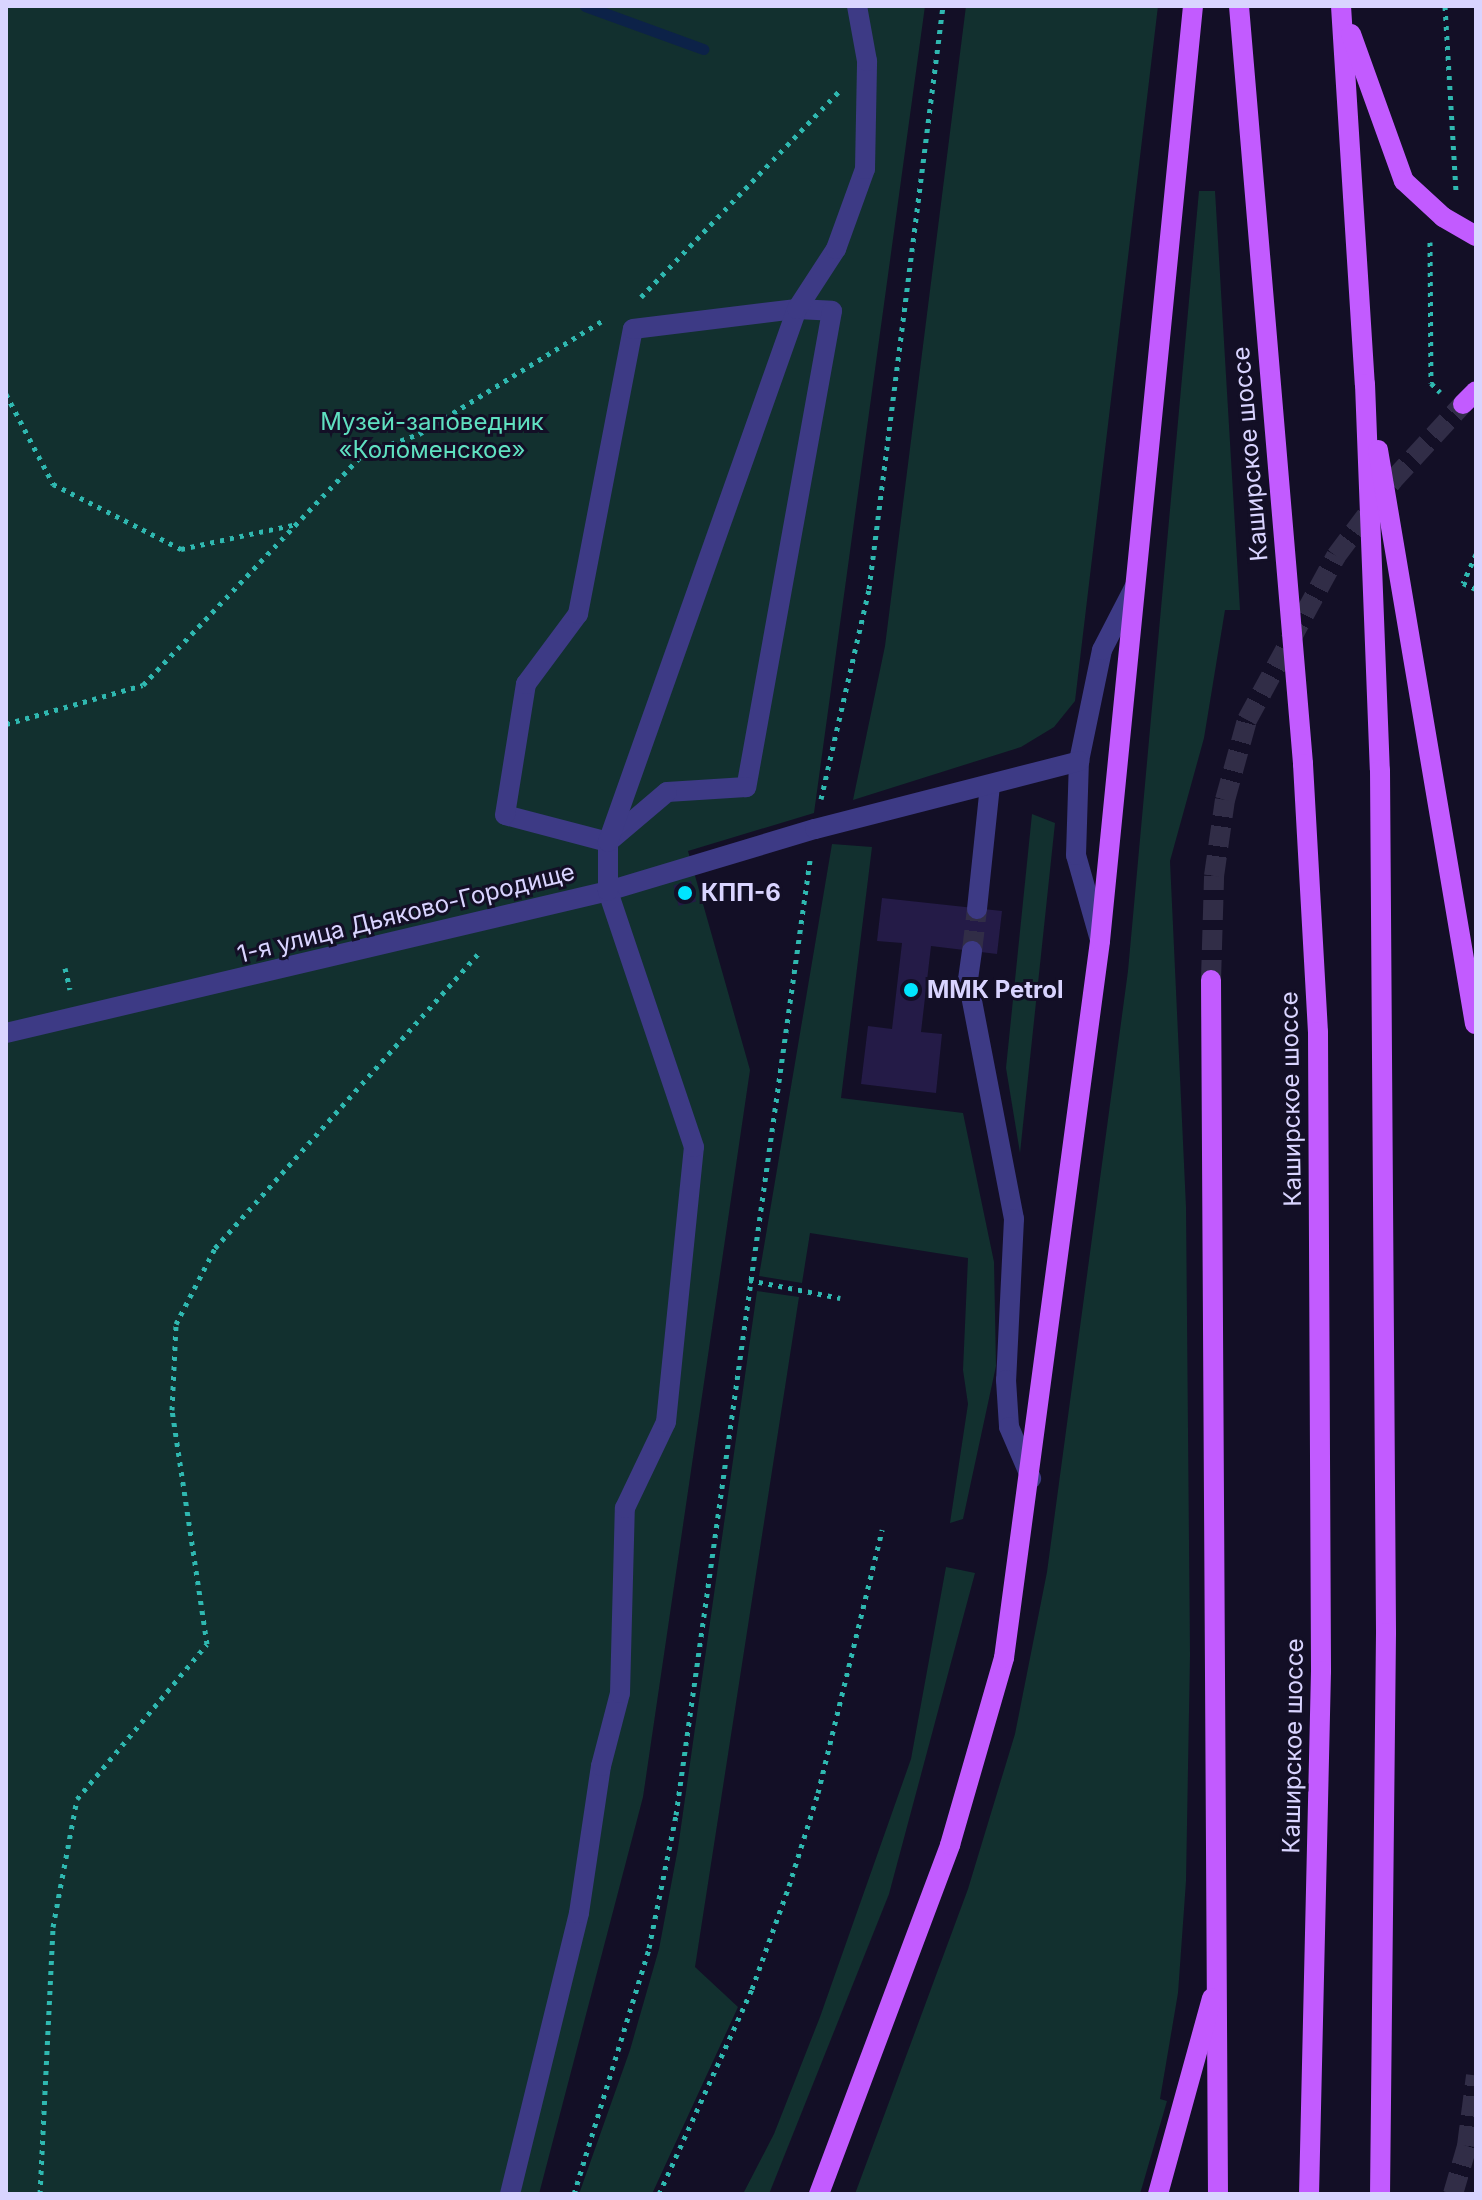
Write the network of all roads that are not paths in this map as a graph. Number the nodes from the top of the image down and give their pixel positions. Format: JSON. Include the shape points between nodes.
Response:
{"nodes":[{"id":1,"x":857,"y":6,"type":"edge"},
{"id":2,"x":1193,"y":6,"type":"edge"},
{"id":3,"x":1239,"y":6,"type":"edge"},
{"id":4,"x":1342,"y":6,"type":"edge"},
{"id":5,"x":1476,"y":236,"type":"edge"},
{"id":6,"x":797,"y":309,"type":"junction"},
{"id":7,"x":1365,"y":384,"type":"junction"},
{"id":8,"x":1140,"y":575,"type":"junction"},
{"id":9,"x":1079,"y":761,"type":"junction"},
{"id":10,"x":990,"y":785,"type":"junction"},
{"id":11,"x":608,"y":842,"type":"junction"},
{"id":12,"x":608,"y":891,"type":"junction"},
{"id":13,"x":977,"y":909,"type":"tunnel mouth"},
{"id":14,"x":1100,"y":941,"type":"junction"},
{"id":15,"x":972,"y":951,"type":"tunnel mouth"},
{"id":16,"x":1211,"y":980,"type":"tunnel mouth"},
{"id":17,"x":1476,"y":1010,"type":"edge"},
{"id":18,"x":1475,"y":1024,"type":"edge"},
{"id":19,"x":6,"y":1033,"type":"edge"},
{"id":20,"x":1476,"y":1042,"type":"edge"},
{"id":21,"x":1032,"y":1480,"type":"junction"},
{"id":22,"x":1219,"y":1971,"type":"junction"},
{"id":23,"x":510,"y":2194,"type":"edge"},
{"id":24,"x":819,"y":2194,"type":"edge"},
{"id":25,"x":1158,"y":2194,"type":"edge"},
{"id":26,"x":1218,"y":2194,"type":"edge"},
{"id":27,"x":1309,"y":2194,"type":"edge"},
{"id":28,"x":1380,"y":2194,"type":"edge"}],
"edges":[{"from":1,"to":6,"type":"street","via":[[867,61],[865,169],[836,249]]},
{"from":2,"to":8,"type":"main road"},
{"from":3,"to":27,"type":"main road","name":"Каширское шоссе","via":[[1302,748],[1318,1032],[1321,1671]]},
{"from":4,"to":5,"type":"main road","via":[[1364,81],[1404,181],[1443,217]]},
{"from":4,"to":7,"type":"main road"},
{"from":6,"to":11,"type":"street"},
{"from":6,"to":11,"type":"street","via":[[832,311],[746,787],[667,792]]},
{"from":6,"to":11,"type":"street","via":[[633,329],[578,614],[526,684],[505,815]]},
{"from":7,"to":18,"type":"main road"},
{"from":7,"to":28,"type":"main road","via":[[1380,770],[1386,1633]]},
{"from":8,"to":9,"type":"street","via":[[1102,650]]},
{"from":8,"to":14,"type":"main road"},
{"from":9,"to":10,"type":"street","name":"1-я улица Дьяково-Городище"},
{"from":9,"to":14,"type":"street","via":[[1076,855]]},
{"from":10,"to":12,"type":"street","name":"1-я улица Дьяково-Городище","via":[[815,829]]},
{"from":10,"to":13,"type":"street"},
{"from":11,"to":12,"type":"street"},
{"from":12,"to":19,"type":"street","name":"1-я улица Дьяково-Городище"},
{"from":12,"to":23,"type":"street","via":[[694,1147],[666,1422],[625,1508],[620,1693],[601,1766],[579,1913]]},
{"from":14,"to":21,"type":"main road"},
{"from":15,"to":21,"type":"street","via":[[968,980],[1014,1219],[1006,1380],[1009,1427]]},
{"from":16,"to":22,"type":"main road"},
{"from":17,"to":18,"type":"main road"},
{"from":18,"to":20,"type":"main road"},
{"from":21,"to":24,"type":"main road","via":[[1004,1658],[950,1845]]},
{"from":22,"to":25,"type":"main road"},
{"from":22,"to":26,"type":"main road"}]}
